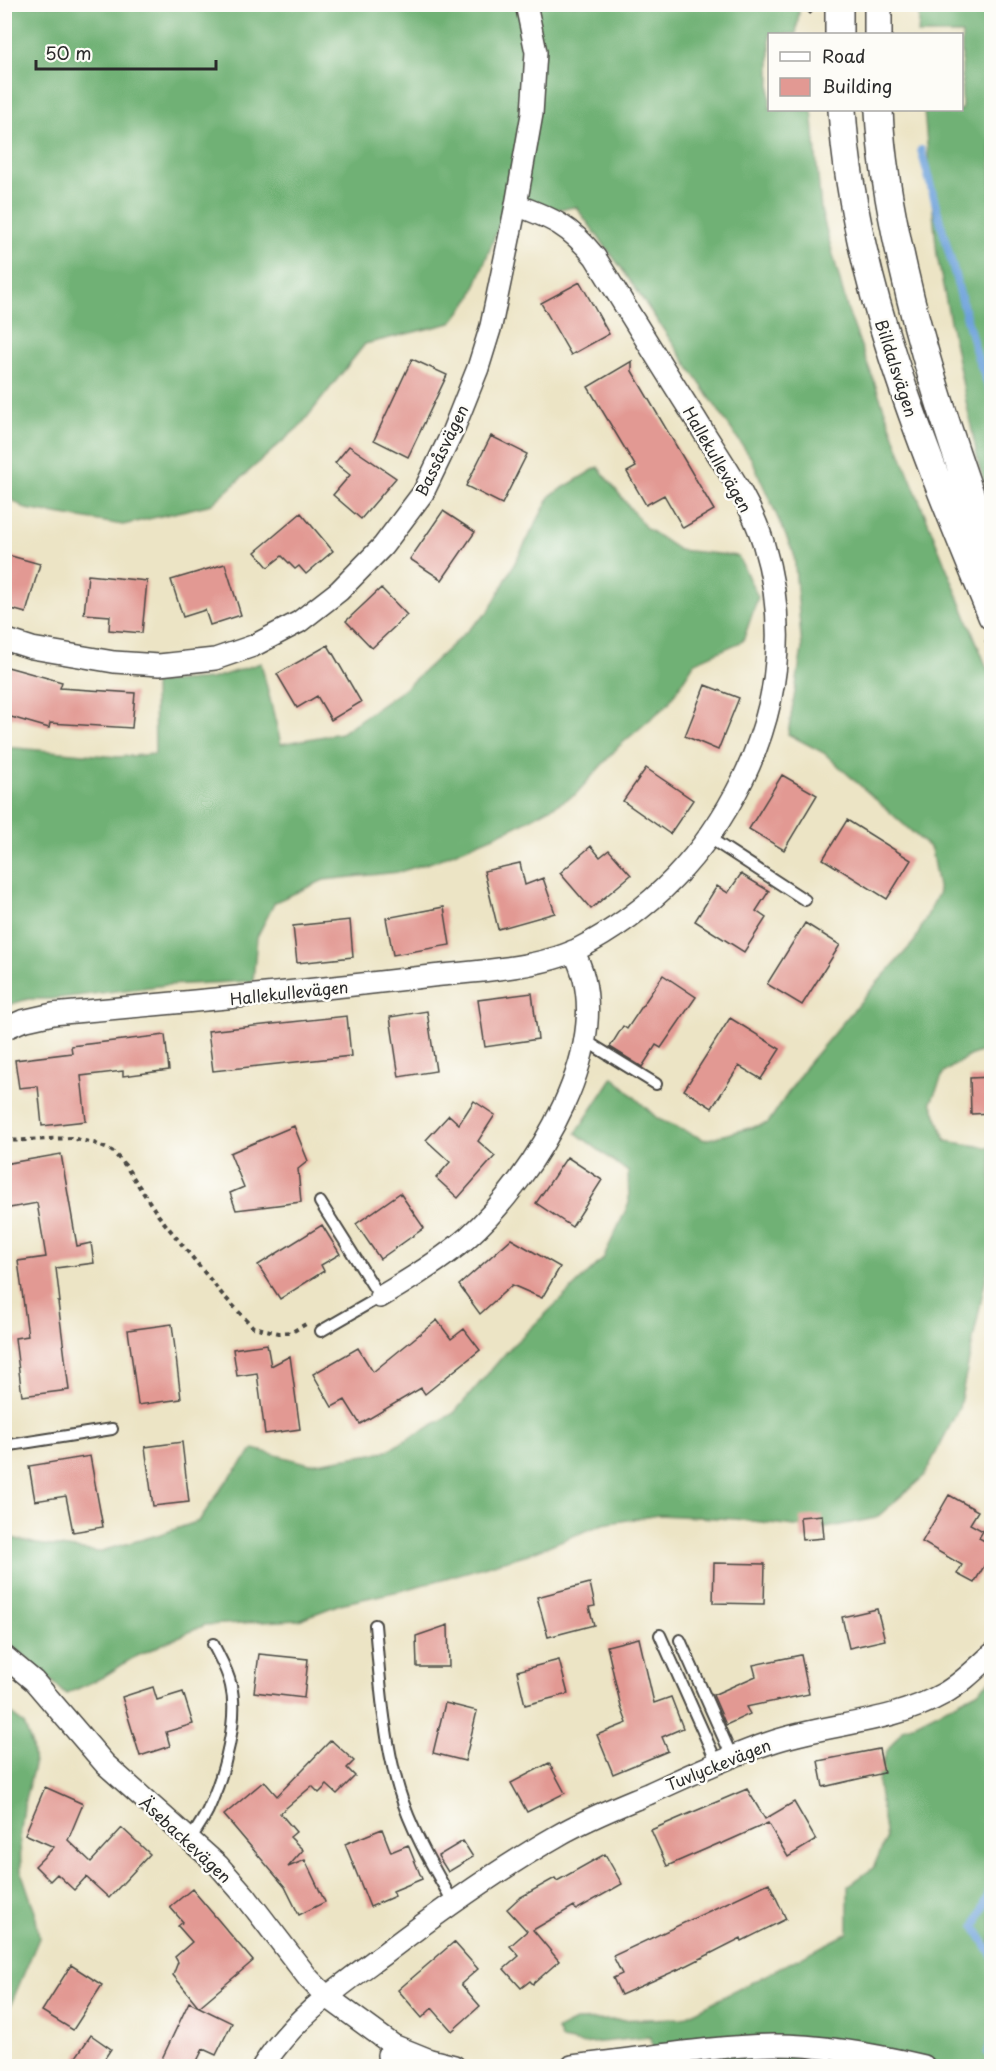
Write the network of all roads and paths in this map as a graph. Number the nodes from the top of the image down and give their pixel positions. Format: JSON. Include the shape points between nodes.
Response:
{"nodes":[{"id":1,"x":526,"y":4,"type":"edge"},
{"id":2,"x":802,"y":4,"type":"edge"},
{"id":3,"x":878,"y":4,"type":"edge"},
{"id":4,"x":833,"y":19,"type":"edge"},
{"id":5,"x":878,"y":33,"type":"edge"},
{"id":6,"x":842,"y":111,"type":"edge"},
{"id":7,"x":879,"y":111,"type":"edge"},
{"id":8,"x":516,"y":205,"type":"junction"},
{"id":9,"x":992,"y":554,"type":"edge"},
{"id":10,"x":992,"y":616,"type":"edge"},
{"id":11,"x":4,"y":639,"type":"edge"},
{"id":12,"x":708,"y":837,"type":"junction"},
{"id":13,"x":805,"y":900,"type":"dead end"},
{"id":14,"x":573,"y":951,"type":"junction"},
{"id":15,"x":4,"y":1029,"type":"edge"},
{"id":16,"x":586,"y":1041,"type":"junction"},
{"id":17,"x":656,"y":1084,"type":"dead end"},
{"id":18,"x":4,"y":1141,"type":"edge"},
{"id":19,"x":320,"y":1202,"type":"dead end"},
{"id":20,"x":380,"y":1298,"type":"junction"},
{"id":21,"x":312,"y":1320,"type":"dead end"},
{"id":22,"x":321,"y":1331,"type":"dead end"},
{"id":23,"x":112,"y":1429,"type":"dead end"},
{"id":24,"x":4,"y":1446,"type":"edge"},
{"id":25,"x":375,"y":1625,"type":"dead end"},
{"id":26,"x":660,"y":1635,"type":"dead end"},
{"id":27,"x":680,"y":1640,"type":"dead end"},
{"id":28,"x":213,"y":1644,"type":"dead end"},
{"id":29,"x":992,"y":1654,"type":"edge"},
{"id":30,"x":4,"y":1656,"type":"edge"},
{"id":31,"x":724,"y":1760,"type":"junction"},
{"id":32,"x":190,"y":1839,"type":"junction"},
{"id":33,"x":453,"y":1902,"type":"junction"},
{"id":34,"x":326,"y":1996,"type":"junction"},
{"id":35,"x":393,"y":2045,"type":"junction"},
{"id":36,"x":638,"y":2063,"type":"edge"},
{"id":37,"x":263,"y":2067,"type":"edge"},
{"id":38,"x":390,"y":2067,"type":"edge"},
{"id":39,"x":454,"y":2067,"type":"edge"},
{"id":40,"x":572,"y":2067,"type":"edge"},
{"id":41,"x":924,"y":2067,"type":"edge"}],
"edges":[{"from":1,"to":8,"type":"street","name":"Bassåsvägen","via":[[536,52],[532,114]]},
{"from":2,"to":4,"type":"path","via":[[812,15]]},
{"from":3,"to":5,"type":"street"},
{"from":6,"to":10,"type":"street","name":"Billdalsvägen","via":[[856,223],[878,308],[912,415]]},
{"from":7,"to":9,"type":"street","name":"Billdalsvägen","via":[[892,215],[917,329],[951,444]]},
{"from":8,"to":11,"type":"street","name":"Bassåsvägen","via":[[490,326],[452,433],[423,493],[383,546],[339,591],[298,622],[253,646],[215,659],[159,665],[114,662],[32,648]]},
{"from":8,"to":12,"type":"street","name":"Hallekullevägen","via":[[553,219],[582,241],[595,257],[742,494],[762,540],[776,609],[775,681],[764,731],[750,765]]},
{"from":12,"to":13,"type":"lane"},
{"from":12,"to":14,"type":"street","name":"Hallekullevägen","via":[[668,887],[635,915]]},
{"from":14,"to":15,"type":"street","name":"Hallekullevägen","via":[[512,966],[394,981],[53,1014]]},
{"from":14,"to":16,"type":"street","via":[[586,981]]},
{"from":16,"to":17,"type":"lane"},
{"from":16,"to":20,"type":"street","via":[[562,1108],[538,1153],[504,1199],[432,1267]]},
{"from":18,"to":21,"type":"path","via":[[71,1138],[112,1151],[158,1215],[253,1327],[292,1332]]},
{"from":19,"to":20,"type":"lane"},
{"from":20,"to":22,"type":"lane"},
{"from":23,"to":24,"type":"lane"},
{"from":25,"to":33,"type":"lane","via":[[384,1720],[400,1792],[427,1857]]},
{"from":26,"to":31,"type":"lane"},
{"from":27,"to":31,"type":"lane"},
{"from":28,"to":32,"type":"lane","via":[[232,1688],[231,1736],[215,1794]]},
{"from":29,"to":31,"type":"street","name":"Tuvlyckevägen","via":[[967,1678],[912,1708],[802,1733]]},
{"from":30,"to":32,"type":"street","name":"Äsebackevägen","via":[[34,1681],[105,1764]]},
{"from":31,"to":33,"type":"street","name":"Tuvlyckevägen","via":[[559,1834]]},
{"from":32,"to":34,"type":"street","name":"Äsebackevägen","via":[[246,1897]]},
{"from":33,"to":34,"type":"street","name":"Tuvlyckevägen"},
{"from":34,"to":35,"type":"street","name":"Äsebackevägen"},
{"from":34,"to":37,"type":"street","name":"Tuvlyckevägen","via":[[272,2052]]},
{"from":35,"to":38,"type":"street","via":[[388,2055]]},
{"from":35,"to":39,"type":"street","name":"Äsebackevägen"},
{"from":36,"to":40,"type":"street"},
{"from":36,"to":41,"type":"street","via":[[773,2045],[850,2050]]}]}
